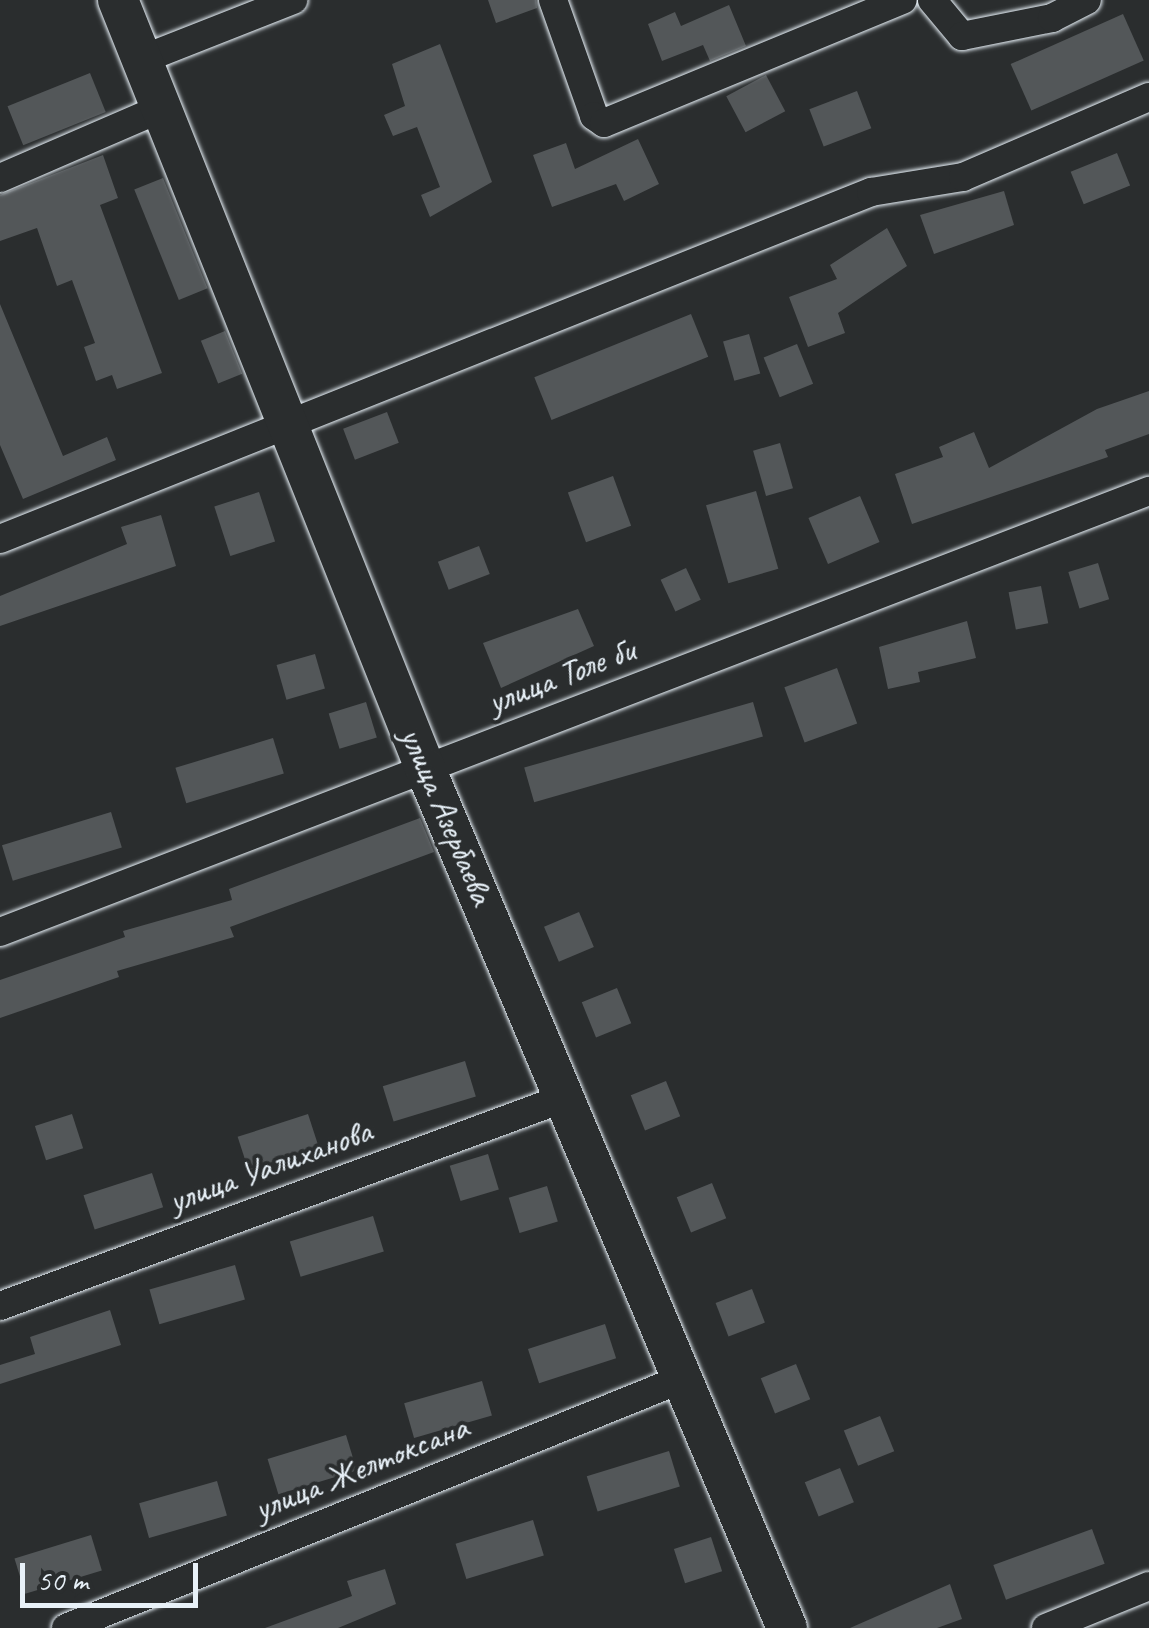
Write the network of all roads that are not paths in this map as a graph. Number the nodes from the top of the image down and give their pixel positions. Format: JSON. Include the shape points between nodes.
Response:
{"nodes":[{"id":1,"x":118,"y":0,"type":"edge"},
{"id":2,"x":293,"y":0,"type":"edge"},
{"id":3,"x":553,"y":0,"type":"edge"},
{"id":4,"x":903,"y":0,"type":"edge"},
{"id":5,"x":932,"y":0,"type":"edge"},
{"id":6,"x":1087,"y":0,"type":"edge"},
{"id":7,"x":138,"y":61,"type":"junction"},
{"id":8,"x":1149,"y":97,"type":"edge"},
{"id":9,"x":157,"y":110,"type":"junction"},
{"id":10,"x":0,"y":178,"type":"edge"},
{"id":11,"x":288,"y":430,"type":"junction"},
{"id":12,"x":1149,"y":492,"type":"edge"},
{"id":13,"x":0,"y":539,"type":"edge"},
{"id":14,"x":426,"y":768,"type":"junction"},
{"id":15,"x":0,"y":932,"type":"edge"},
{"id":16,"x":566,"y":1097,"type":"junction"},
{"id":17,"x":0,"y":1306,"type":"edge"},
{"id":18,"x":684,"y":1378,"type":"junction"},
{"id":19,"x":1149,"y":1586,"type":"edge"},
{"id":20,"x":66,"y":1628,"type":"edge"},
{"id":21,"x":788,"y":1628,"type":"edge"},
{"id":22,"x":1046,"y":1628,"type":"edge"}],
"edges":[{"from":1,"to":7,"type":"street","name":"улица Азербаева"},
{"from":2,"to":7,"type":"street"},
{"from":3,"to":4,"type":"street","via":[[594,116],[604,124]]},
{"from":5,"to":6,"type":"street","via":[[962,36],[1052,18]]},
{"from":7,"to":9,"type":"street","name":"улица Азербаева"},
{"from":8,"to":11,"type":"street","via":[[962,176],[871,192]]},
{"from":9,"to":10,"type":"street"},
{"from":9,"to":11,"type":"street","name":"улица Азербаева"},
{"from":11,"to":13,"type":"street"},
{"from":11,"to":14,"type":"street","name":"улица Азербаева"},
{"from":12,"to":14,"type":"street","name":"улица Толе би"},
{"from":14,"to":15,"type":"street","name":"улица Толе би"},
{"from":14,"to":16,"type":"street","name":"улица Азербаева"},
{"from":16,"to":17,"type":"street","name":"улица Уалиханова"},
{"from":16,"to":18,"type":"street","name":"улица Азербаева"},
{"from":18,"to":20,"type":"street","name":"улица Желтоксана"},
{"from":18,"to":21,"type":"street","name":"улица Азербаева"},
{"from":19,"to":22,"type":"street"}]}
